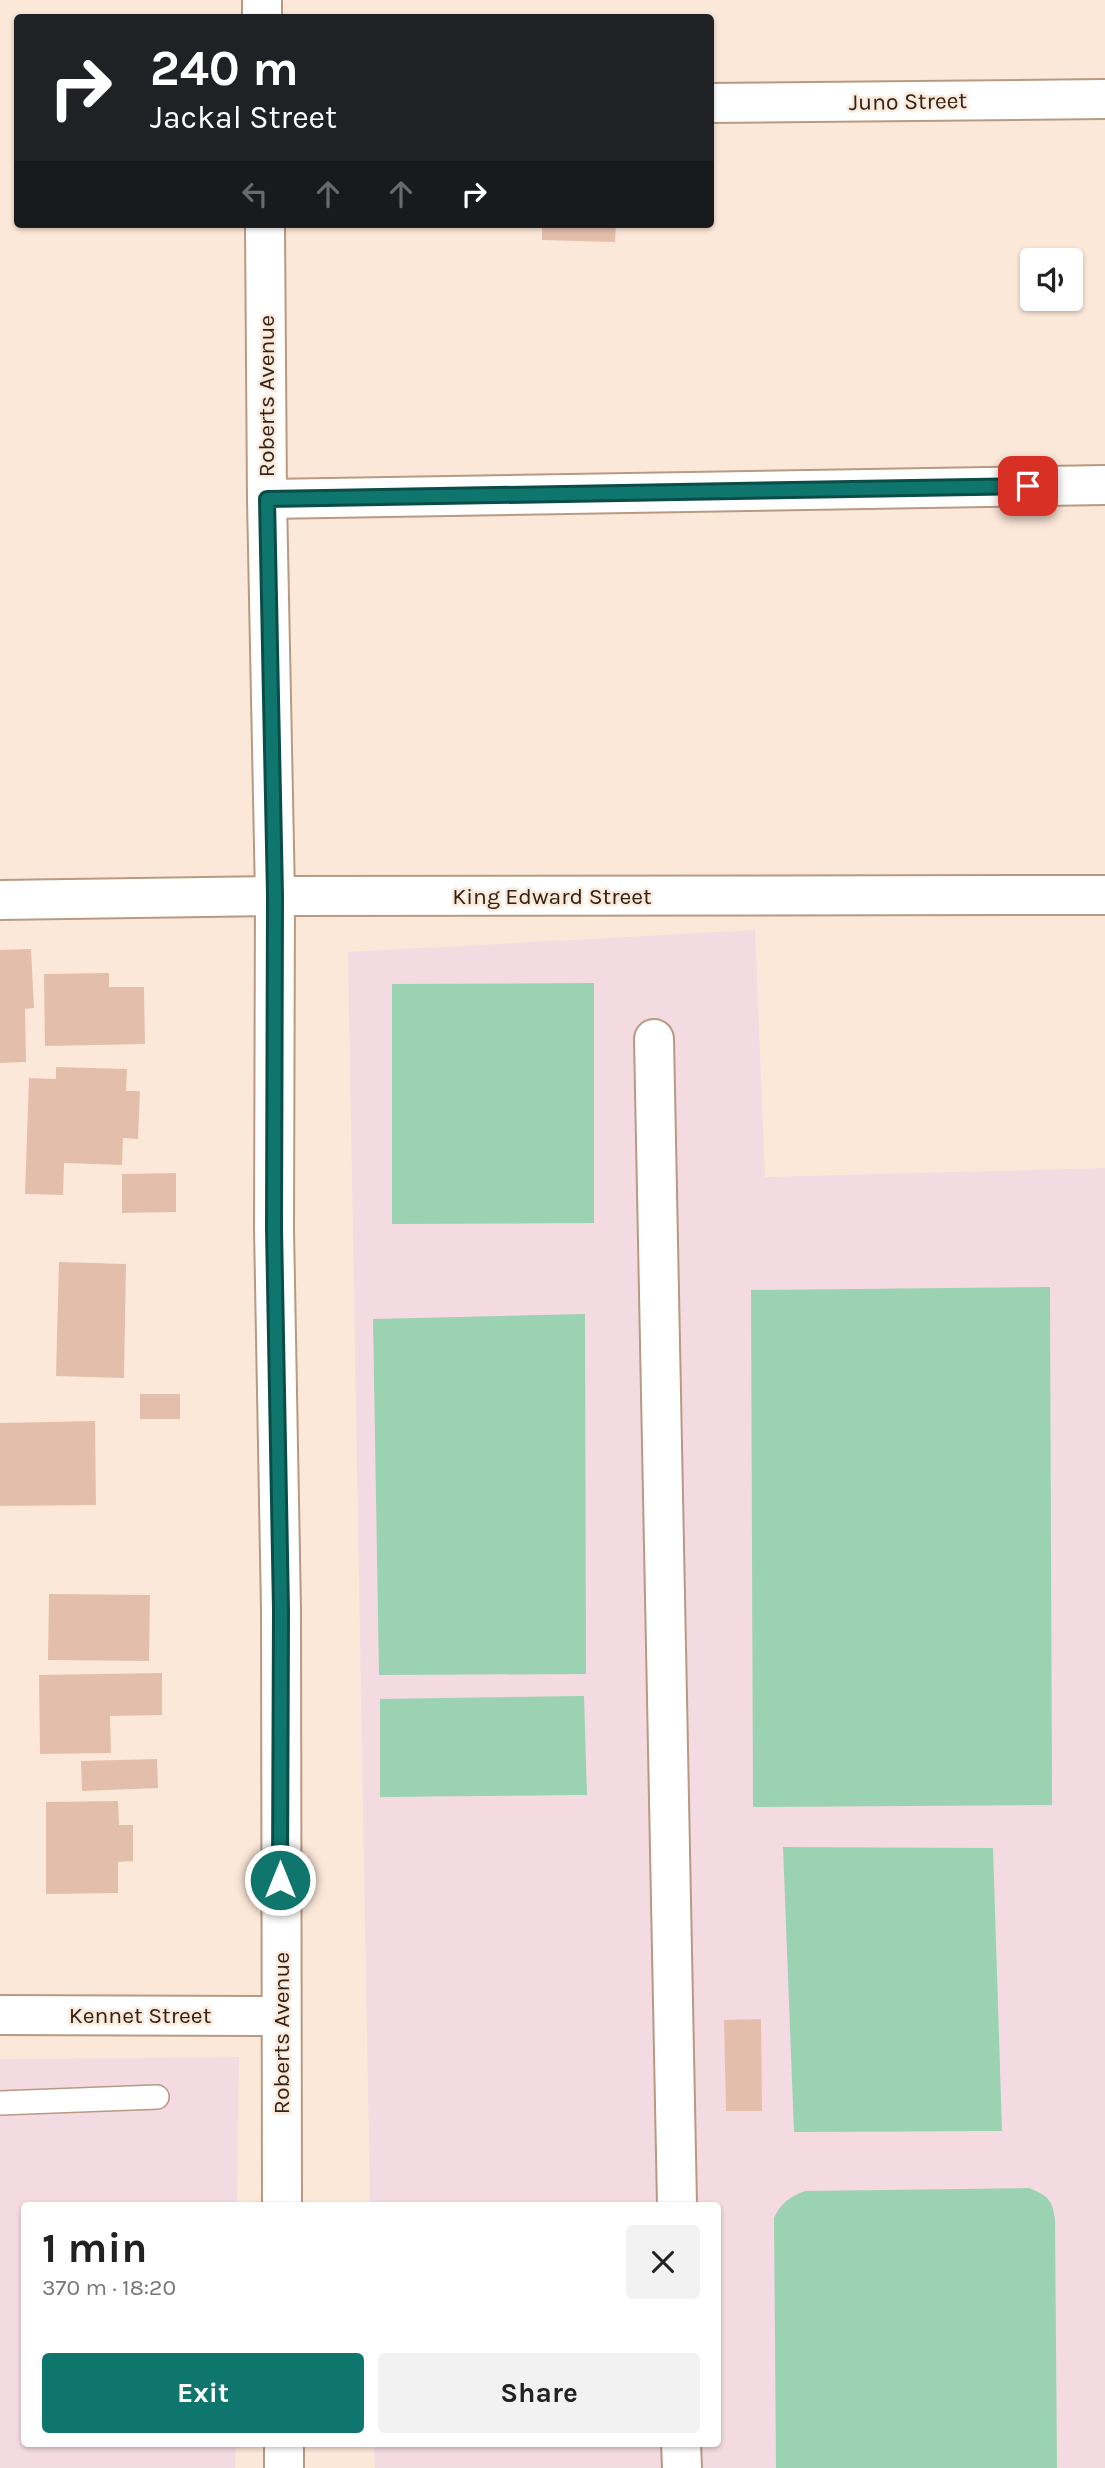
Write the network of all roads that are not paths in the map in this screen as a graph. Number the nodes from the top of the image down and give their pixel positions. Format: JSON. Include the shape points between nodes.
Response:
{"nodes":[{"id":1,"x":1105,"y":99,"type":"edge"},
{"id":2,"x":714,"y":103,"type":"edge"},
{"id":3,"x":265,"y":228,"type":"edge"},
{"id":4,"x":1105,"y":485,"type":"edge"},
{"id":5,"x":267,"y":499,"type":"junction"},
{"id":6,"x":1105,"y":895,"type":"edge"},
{"id":7,"x":275,"y":896,"type":"junction"},
{"id":8,"x":0,"y":900,"type":"edge"},
{"id":9,"x":654,"y":1039,"type":"dead end"},
{"id":10,"x":0,"y":2015,"type":"edge"},
{"id":11,"x":280,"y":2016,"type":"junction"},
{"id":12,"x":157,"y":2097,"type":"dead end"},
{"id":13,"x":0,"y":2103,"type":"edge"},
{"id":14,"x":282,"y":2202,"type":"edge"},
{"id":15,"x":677,"y":2202,"type":"edge"},
{"id":16,"x":284,"y":2447,"type":"edge"},
{"id":17,"x":681,"y":2447,"type":"edge"},
{"id":18,"x":284,"y":2468,"type":"edge"},
{"id":19,"x":682,"y":2468,"type":"edge"}],
"edges":[{"from":1,"to":2,"type":"street","name":"Juno Street"},
{"from":3,"to":5,"type":"street","name":"Roberts Avenue"},
{"from":4,"to":5,"type":"street"},
{"from":5,"to":7,"type":"street","name":"Roberts Avenue"},
{"from":6,"to":7,"type":"street","name":"King Edward Street"},
{"from":7,"to":8,"type":"street","name":"King Edward Street"},
{"from":7,"to":11,"type":"street","name":"Roberts Avenue"},
{"from":9,"to":15,"type":"street"},
{"from":10,"to":11,"type":"street","name":"Kennet Street"},
{"from":11,"to":14,"type":"street","name":"Roberts Avenue"},
{"from":12,"to":13,"type":"lane"},
{"from":16,"to":18,"type":"street"},
{"from":17,"to":19,"type":"street"}]}
